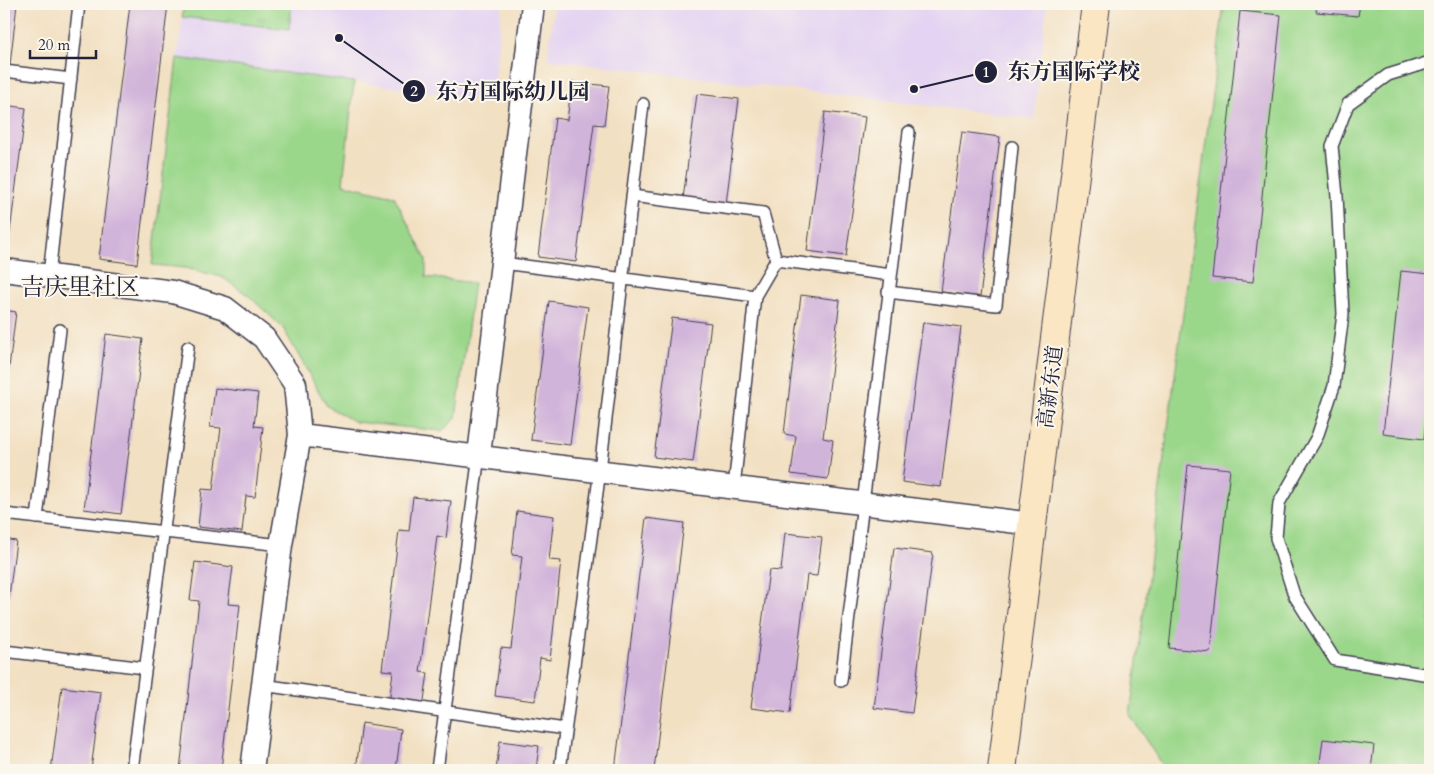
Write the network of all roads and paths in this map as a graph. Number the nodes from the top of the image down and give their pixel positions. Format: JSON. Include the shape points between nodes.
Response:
{"nodes":[{"id":1,"x":79,"y":4,"type":"edge"},
{"id":2,"x":533,"y":4,"type":"edge"},
{"id":3,"x":1096,"y":4,"type":"edge"},
{"id":4,"x":1430,"y":62,"type":"edge"},
{"id":5,"x":4,"y":71,"type":"edge"},
{"id":6,"x":71,"y":79,"type":"junction"},
{"id":7,"x":643,"y":104,"type":"dead end"},
{"id":8,"x":908,"y":132,"type":"dead end"},
{"id":9,"x":1012,"y":147,"type":"dead end"},
{"id":10,"x":632,"y":196,"type":"junction"},
{"id":11,"x":776,"y":260,"type":"junction"},
{"id":12,"x":502,"y":263,"type":"junction"},
{"id":13,"x":4,"y":270,"type":"edge"},
{"id":14,"x":49,"y":275,"type":"junction"},
{"id":15,"x":890,"y":275,"type":"junction"},
{"id":16,"x":622,"y":280,"type":"junction"},
{"id":17,"x":888,"y":292,"type":"junction"},
{"id":18,"x":755,"y":296,"type":"junction"},
{"id":19,"x":60,"y":330,"type":"dead end"},
{"id":20,"x":188,"y":347,"type":"dead end"},
{"id":21,"x":300,"y":434,"type":"junction"},
{"id":22,"x":479,"y":455,"type":"junction"},
{"id":23,"x":600,"y":470,"type":"junction"},
{"id":24,"x":734,"y":487,"type":"junction"},
{"id":25,"x":862,"y":503,"type":"junction"},
{"id":26,"x":4,"y":514,"type":"edge"},
{"id":27,"x":37,"y":518,"type":"junction"},
{"id":28,"x":1033,"y":524,"type":"junction"},
{"id":29,"x":163,"y":532,"type":"junction"},
{"id":30,"x":281,"y":545,"type":"junction"},
{"id":31,"x":4,"y":651,"type":"edge"},
{"id":32,"x":146,"y":668,"type":"junction"},
{"id":33,"x":1430,"y":675,"type":"edge"},
{"id":34,"x":841,"y":681,"type":"dead end"},
{"id":35,"x":263,"y":685,"type":"junction"},
{"id":36,"x":445,"y":711,"type":"junction"},
{"id":37,"x":566,"y":729,"type":"junction"},
{"id":38,"x":132,"y":770,"type":"edge"},
{"id":39,"x":252,"y":770,"type":"edge"},
{"id":40,"x":437,"y":770,"type":"edge"},
{"id":41,"x":560,"y":770,"type":"edge"},
{"id":42,"x":1002,"y":770,"type":"edge"}],
"edges":[{"from":1,"to":6,"type":"lane"},
{"from":2,"to":12,"type":"street"},
{"from":3,"to":28,"type":"main road","name":"高新东道"},
{"from":4,"to":33,"type":"lane","via":[[1388,75],[1348,104],[1332,146],[1343,314],[1334,386],[1317,438],[1279,503],[1276,538],[1294,595],[1335,660]]},
{"from":5,"to":6,"type":"lane"},
{"from":6,"to":14,"type":"lane"},
{"from":7,"to":10,"type":"lane"},
{"from":8,"to":15,"type":"lane"},
{"from":9,"to":17,"type":"lane","via":[[996,305]]},
{"from":10,"to":11,"type":"lane","via":[[764,213]]},
{"from":10,"to":16,"type":"lane"},
{"from":11,"to":15,"type":"lane"},
{"from":11,"to":18,"type":"lane"},
{"from":12,"to":16,"type":"lane"},
{"from":12,"to":22,"type":"street"},
{"from":13,"to":14,"type":"street"},
{"from":14,"to":21,"type":"street","via":[[173,292],[225,308],[264,338],[295,384]]},
{"from":15,"to":17,"type":"lane"},
{"from":16,"to":18,"type":"lane"},
{"from":16,"to":23,"type":"lane"},
{"from":17,"to":25,"type":"lane"},
{"from":18,"to":24,"type":"lane"},
{"from":19,"to":27,"type":"lane"},
{"from":20,"to":29,"type":"lane"},
{"from":21,"to":22,"type":"street"},
{"from":21,"to":30,"type":"street"},
{"from":22,"to":23,"type":"street"},
{"from":22,"to":36,"type":"lane"},
{"from":23,"to":24,"type":"street"},
{"from":23,"to":37,"type":"lane"},
{"from":24,"to":25,"type":"street"},
{"from":25,"to":28,"type":"street"},
{"from":25,"to":34,"type":"lane"},
{"from":26,"to":27,"type":"lane"},
{"from":27,"to":29,"type":"lane"},
{"from":28,"to":42,"type":"main road","name":"高新东道"},
{"from":29,"to":30,"type":"lane"},
{"from":29,"to":32,"type":"lane"},
{"from":30,"to":35,"type":"street"},
{"from":31,"to":32,"type":"lane"},
{"from":32,"to":38,"type":"lane"},
{"from":35,"to":36,"type":"lane"},
{"from":35,"to":39,"type":"street"},
{"from":36,"to":37,"type":"lane"},
{"from":36,"to":40,"type":"lane"},
{"from":37,"to":41,"type":"lane"}]}
